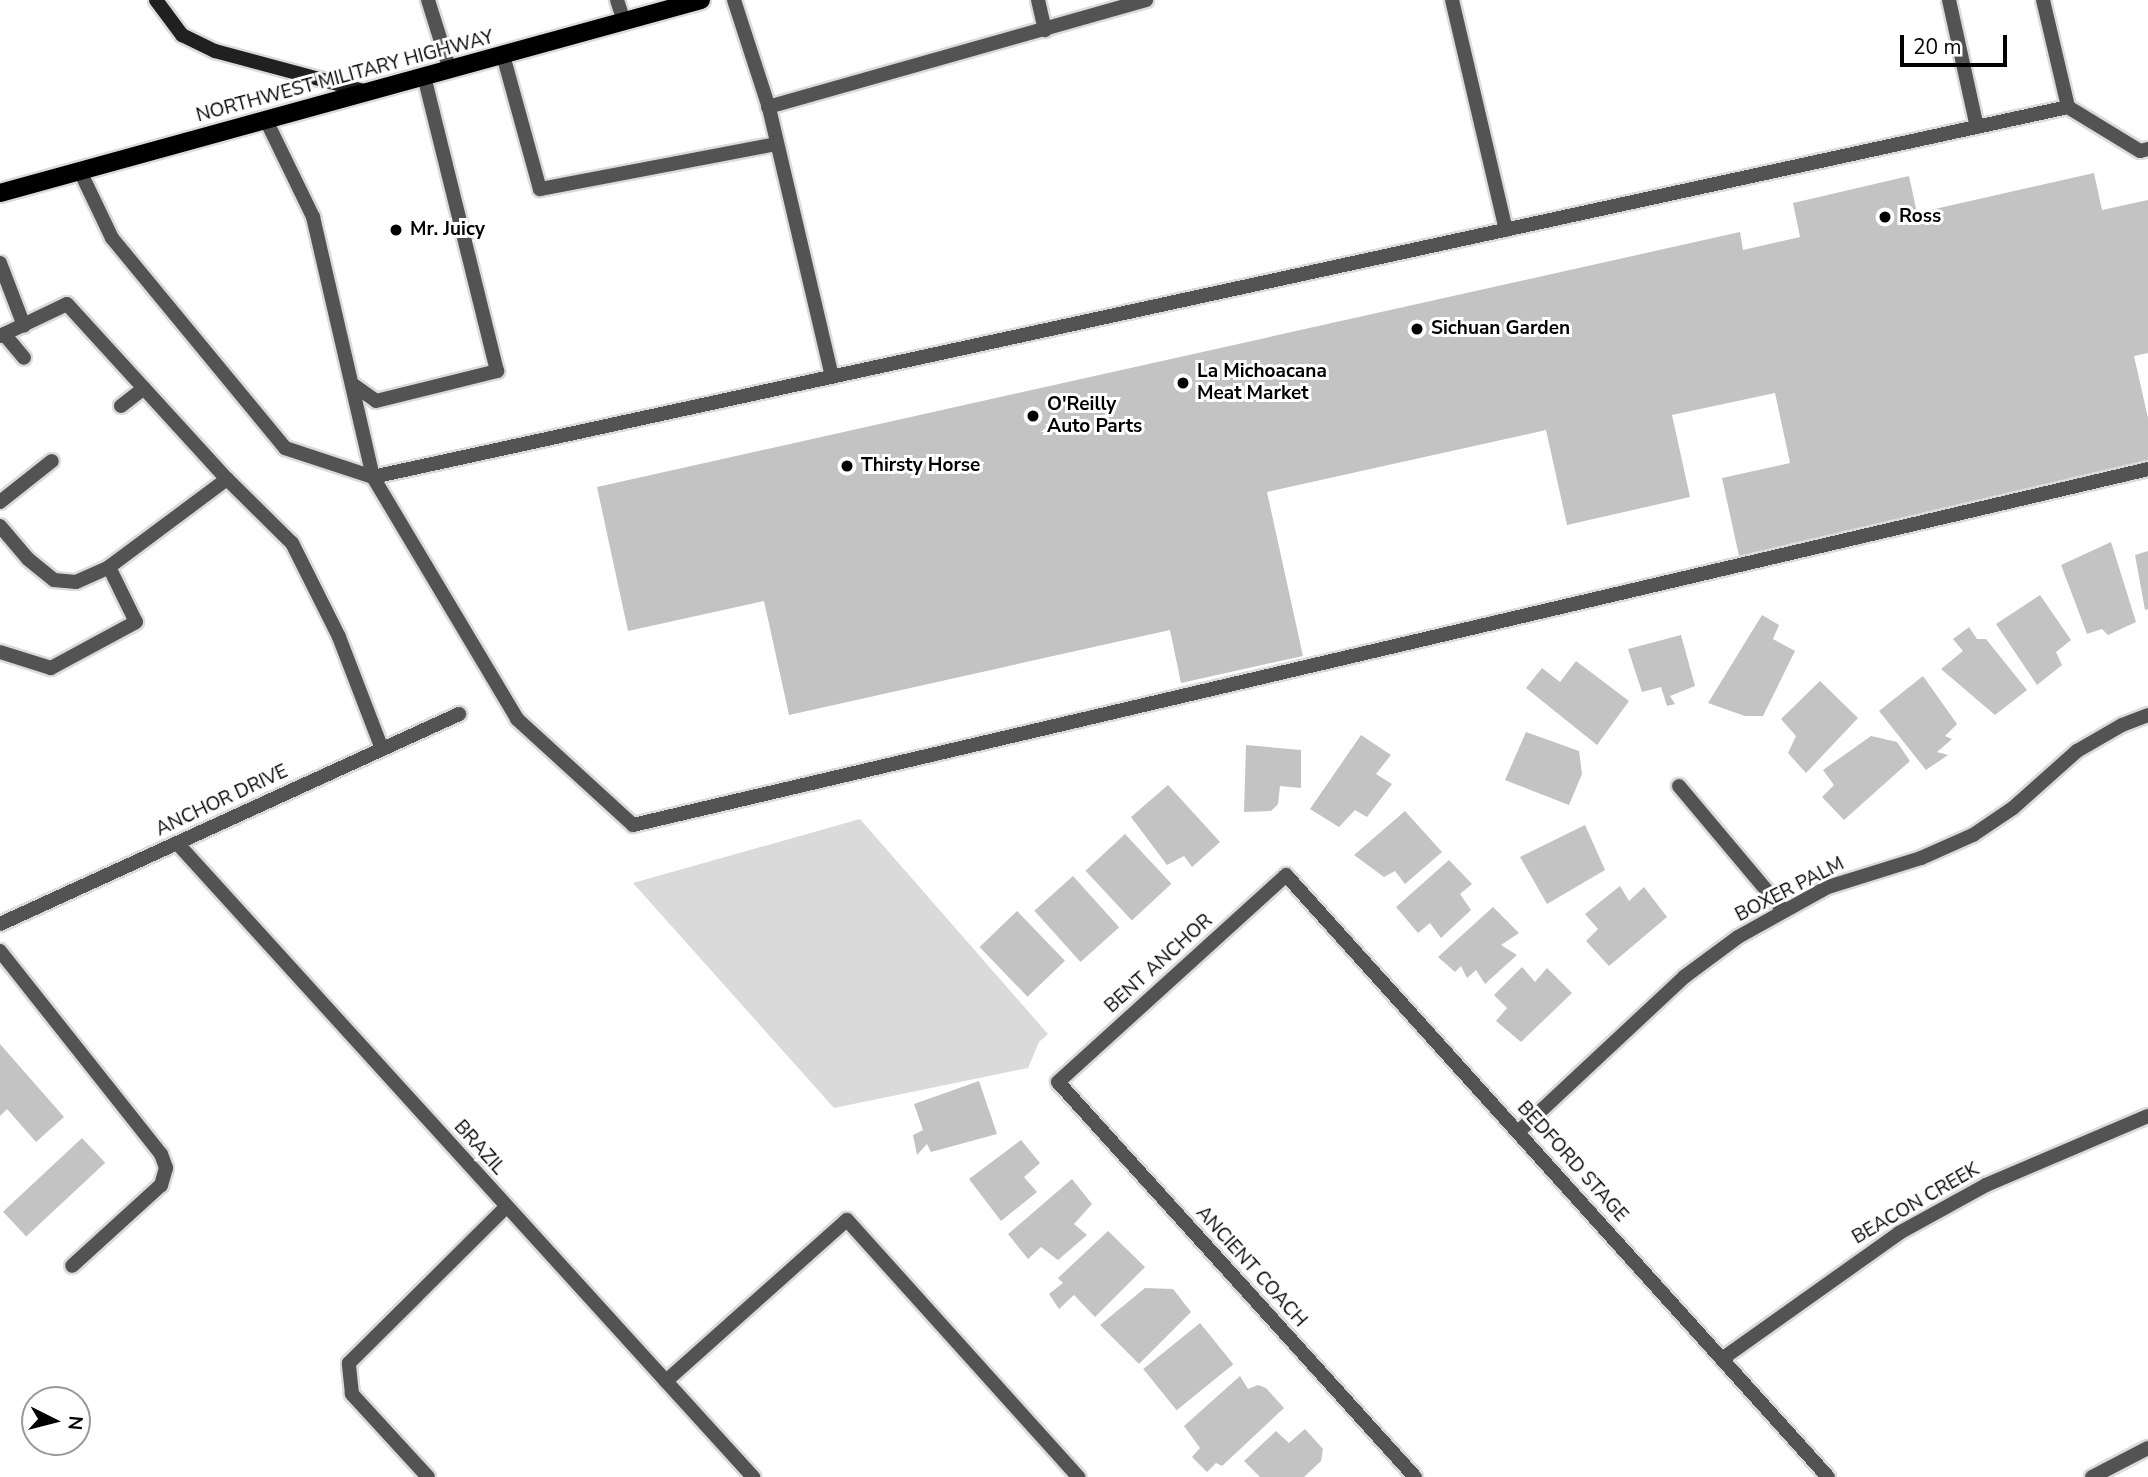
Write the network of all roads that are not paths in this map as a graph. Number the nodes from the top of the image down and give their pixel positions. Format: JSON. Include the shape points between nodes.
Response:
{"nodes":[{"id":1,"x":156,"y":0,"type":"edge"},
{"id":2,"x":428,"y":0,"type":"edge"},
{"id":3,"x":617,"y":0,"type":"edge"},
{"id":4,"x":701,"y":0,"type":"edge"},
{"id":5,"x":734,"y":0,"type":"edge"},
{"id":6,"x":1038,"y":0,"type":"edge"},
{"id":7,"x":1146,"y":0,"type":"edge"},
{"id":8,"x":1452,"y":0,"type":"edge"},
{"id":9,"x":1949,"y":0,"type":"edge"},
{"id":10,"x":2043,"y":0,"type":"edge"},
{"id":11,"x":624,"y":22,"type":"junction"},
{"id":12,"x":1045,"y":30,"type":"junction"},
{"id":13,"x":503,"y":55,"type":"junction"},
{"id":14,"x":450,"y":70,"type":"junction"},
{"id":15,"x":424,"y":77,"type":"junction"},
{"id":16,"x":369,"y":92,"type":"junction"},
{"id":17,"x":768,"y":107,"type":"junction"},
{"id":18,"x":2068,"y":107,"type":"junction"},
{"id":19,"x":266,"y":120,"type":"junction"},
{"id":20,"x":1978,"y":127,"type":"junction"},
{"id":21,"x":777,"y":144,"type":"junction"},
{"id":22,"x":2148,"y":149,"type":"edge"},
{"id":23,"x":79,"y":171,"type":"junction"},
{"id":24,"x":0,"y":192,"type":"edge"},
{"id":25,"x":1506,"y":230,"type":"junction"},
{"id":26,"x":0,"y":262,"type":"edge"},
{"id":27,"x":24,"y":326,"type":"junction"},
{"id":28,"x":2,"y":335,"type":"edge"},
{"id":29,"x":24,"y":358,"type":"dead end"},
{"id":30,"x":832,"y":377,"type":"junction"},
{"id":31,"x":352,"y":384,"type":"junction"},
{"id":32,"x":145,"y":388,"type":"junction"},
{"id":33,"x":121,"y":406,"type":"dead end"},
{"id":34,"x":52,"y":461,"type":"dead end"},
{"id":35,"x":2148,"y":469,"type":"edge"},
{"id":36,"x":373,"y":478,"type":"junction"},
{"id":37,"x":227,"y":479,"type":"junction"},
{"id":38,"x":0,"y":502,"type":"edge"},
{"id":39,"x":0,"y":526,"type":"edge"},
{"id":40,"x":109,"y":567,"type":"junction"},
{"id":41,"x":0,"y":652,"type":"edge"},
{"id":42,"x":460,"y":714,"type":"dead end"},
{"id":43,"x":2148,"y":716,"type":"edge"},
{"id":44,"x":382,"y":749,"type":"junction"},
{"id":45,"x":1679,"y":786,"type":"dead end"},
{"id":46,"x":177,"y":843,"type":"junction"},
{"id":47,"x":1286,"y":875,"type":"joint"},
{"id":48,"x":1783,"y":911,"type":"junction"},
{"id":49,"x":0,"y":923,"type":"edge"},
{"id":50,"x":0,"y":951,"type":"edge"},
{"id":51,"x":1058,"y":1082,"type":"joint"},
{"id":52,"x":2148,"y":1116,"type":"edge"},
{"id":53,"x":1518,"y":1132,"type":"junction"},
{"id":54,"x":506,"y":1207,"type":"junction"},
{"id":55,"x":72,"y":1266,"type":"dead end"},
{"id":56,"x":1722,"y":1359,"type":"junction"},
{"id":57,"x":666,"y":1381,"type":"junction"},
{"id":58,"x":2148,"y":1448,"type":"edge"},
{"id":59,"x":428,"y":1477,"type":"edge"},
{"id":60,"x":753,"y":1477,"type":"edge"},
{"id":61,"x":1078,"y":1477,"type":"edge"},
{"id":62,"x":1415,"y":1477,"type":"edge"},
{"id":63,"x":1828,"y":1477,"type":"edge"},
{"id":64,"x":2092,"y":1477,"type":"edge"}],
"edges":[{"from":1,"to":16,"type":"main road","via":[[182,35],[215,51]]},
{"from":2,"to":14,"type":"street"},
{"from":3,"to":11,"type":"street"},
{"from":4,"to":11,"type":"main road","name":"NORTHWEST MILITARY HIGHWAY"},
{"from":5,"to":17,"type":"street"},
{"from":6,"to":12,"type":"street"},
{"from":7,"to":12,"type":"street"},
{"from":8,"to":25,"type":"street"},
{"from":9,"to":20,"type":"street"},
{"from":10,"to":18,"type":"street"},
{"from":11,"to":13,"type":"main road","name":"NORTHWEST MILITARY HIGHWAY"},
{"from":12,"to":17,"type":"street"},
{"from":13,"to":14,"type":"main road","name":"NORTHWEST MILITARY HIGHWAY"},
{"from":13,"to":21,"type":"street","via":[[540,188]]},
{"from":14,"to":15,"type":"main road","name":"NORTHWEST MILITARY HIGHWAY"},
{"from":15,"to":16,"type":"main road","name":"NORTHWEST MILITARY HIGHWAY"},
{"from":15,"to":31,"type":"street","via":[[497,371],[376,401]]},
{"from":16,"to":19,"type":"main road","name":"NORTHWEST MILITARY HIGHWAY"},
{"from":17,"to":21,"type":"street"},
{"from":18,"to":20,"type":"street"},
{"from":18,"to":22,"type":"street","via":[[2140,151]]},
{"from":19,"to":23,"type":"main road","name":"NORTHWEST MILITARY HIGHWAY"},
{"from":19,"to":31,"type":"street","via":[[313,216]]},
{"from":20,"to":25,"type":"street"},
{"from":21,"to":30,"type":"street"},
{"from":23,"to":24,"type":"main road","name":"NORTHWEST MILITARY HIGHWAY"},
{"from":23,"to":36,"type":"street","via":[[112,238],[285,448]]},
{"from":25,"to":30,"type":"street"},
{"from":26,"to":27,"type":"street"},
{"from":27,"to":28,"type":"street"},
{"from":27,"to":32,"type":"street","via":[[67,304]]},
{"from":28,"to":29,"type":"street"},
{"from":30,"to":36,"type":"street"},
{"from":31,"to":36,"type":"street"},
{"from":32,"to":33,"type":"street"},
{"from":32,"to":37,"type":"street"},
{"from":34,"to":38,"type":"street"},
{"from":35,"to":36,"type":"street","via":[[633,825],[517,719]]},
{"from":37,"to":40,"type":"street"},
{"from":37,"to":44,"type":"street","via":[[292,543],[340,637]]},
{"from":39,"to":40,"type":"street","via":[[28,559],[54,580],[76,582]]},
{"from":40,"to":41,"type":"street","via":[[136,622],[51,668]]},
{"from":42,"to":44,"type":"street","name":"ANCHOR DRIVE"},
{"from":43,"to":48,"type":"street","name":"BOXER PALM","via":[[2077,751],[2012,808],[1973,835],[1921,859],[1828,887]]},
{"from":44,"to":46,"type":"street","name":"ANCHOR DRIVE"},
{"from":45,"to":48,"type":"street"},
{"from":46,"to":49,"type":"street","name":"ANCHOR DRIVE"},
{"from":46,"to":54,"type":"street","name":"BRAZIL"},
{"from":47,"to":51,"type":"street","name":"BENT ANCHOR"},
{"from":47,"to":53,"type":"street","name":"BEDFORD STAGE"},
{"from":48,"to":53,"type":"street","name":"BOXER PALM","via":[[1684,977]]},
{"from":50,"to":55,"type":"street","via":[[161,1154],[166,1168],[162,1185]]},
{"from":51,"to":62,"type":"street","name":"ANCIENT COACH"},
{"from":52,"to":56,"type":"street","name":"BEACON CREEK","via":[[1986,1185],[1899,1233],[1787,1308]]},
{"from":53,"to":56,"type":"street","name":"BEDFORD STAGE"},
{"from":54,"to":57,"type":"street","name":"BRAZIL"},
{"from":54,"to":59,"type":"street","via":[[349,1363],[352,1394]]},
{"from":56,"to":63,"type":"street","name":"BEDFORD STAGE"},
{"from":57,"to":60,"type":"street","name":"BRAZIL"},
{"from":57,"to":61,"type":"street","via":[[847,1220]]},
{"from":58,"to":64,"type":"street"}]}
